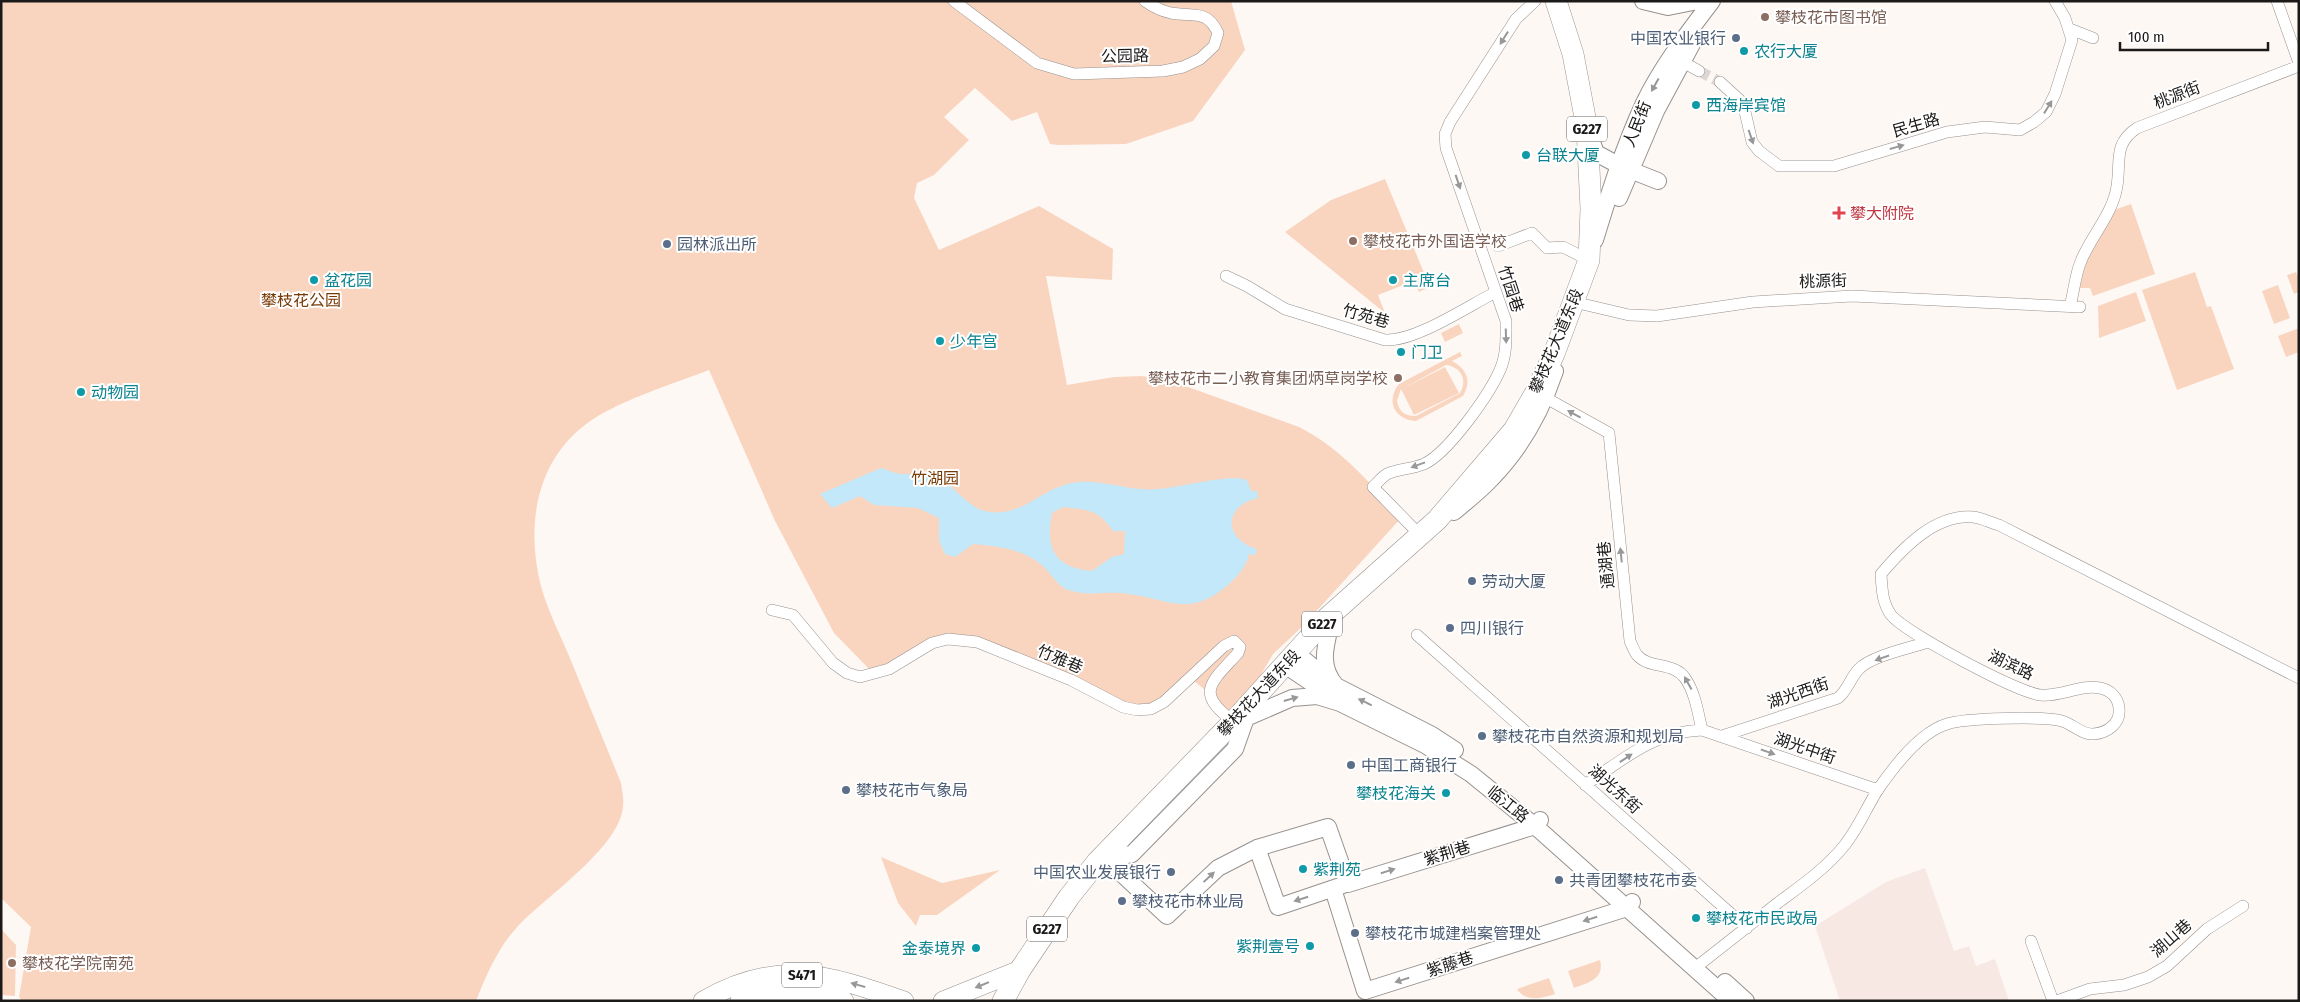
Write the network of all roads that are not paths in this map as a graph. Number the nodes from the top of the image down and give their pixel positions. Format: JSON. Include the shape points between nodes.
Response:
{"nodes":[{"id":1,"x":954,"y":1,"type":"edge"},
{"id":2,"x":1145,"y":1,"type":"edge"},
{"id":3,"x":1535,"y":1,"type":"edge"},
{"id":4,"x":1556,"y":1,"type":"edge"},
{"id":5,"x":1564,"y":1,"type":"edge"},
{"id":6,"x":1643,"y":1,"type":"edge"},
{"id":7,"x":1698,"y":1,"type":"edge"},
{"id":8,"x":1712,"y":1,"type":"edge"},
{"id":9,"x":1719,"y":1,"type":"edge"},
{"id":10,"x":2055,"y":1,"type":"edge"},
{"id":11,"x":2276,"y":1,"type":"edge"},
{"id":12,"x":2070,"y":29,"type":"junction"},
{"id":13,"x":2093,"y":38,"type":"dead end"},
{"id":14,"x":1681,"y":61,"type":"junction"},
{"id":15,"x":2299,"y":65,"type":"edge"},
{"id":16,"x":1699,"y":72,"type":"tunnel mouth"},
{"id":17,"x":1720,"y":82,"type":"tunnel mouth"},
{"id":18,"x":1587,"y":128,"type":"junction"},
{"id":19,"x":1596,"y":152,"type":"junction"},
{"id":20,"x":1625,"y":168,"type":"junction"},
{"id":21,"x":1658,"y":181,"type":"dead end"},
{"id":22,"x":1596,"y":238,"type":"junction"},
{"id":23,"x":1496,"y":242,"type":"dead end"},
{"id":24,"x":1592,"y":260,"type":"junction"},
{"id":25,"x":1226,"y":276,"type":"dead end"},
{"id":26,"x":1496,"y":292,"type":"junction"},
{"id":27,"x":1578,"y":303,"type":"junction"},
{"id":28,"x":1557,"y":355,"type":"junction"},
{"id":29,"x":1546,"y":398,"type":"junction"},
{"id":30,"x":1439,"y":521,"type":"junction"},
{"id":31,"x":1421,"y":536,"type":"junction"},
{"id":32,"x":772,"y":610,"type":"dead end"},
{"id":33,"x":1331,"y":623,"type":"junction"},
{"id":34,"x":1417,"y":635,"type":"dead end"},
{"id":35,"x":1928,"y":642,"type":"junction"},
{"id":36,"x":1293,"y":661,"type":"junction"},
{"id":37,"x":2299,"y":678,"type":"edge"},
{"id":38,"x":1336,"y":686,"type":"junction"},
{"id":39,"x":1340,"y":703,"type":"junction"},
{"id":40,"x":1240,"y":721,"type":"junction"},
{"id":41,"x":1702,"y":730,"type":"junction"},
{"id":42,"x":1722,"y":736,"type":"junction"},
{"id":43,"x":1585,"y":785,"type":"junction"},
{"id":44,"x":1878,"y":790,"type":"junction"},
{"id":45,"x":1539,"y":822,"type":"junction"},
{"id":46,"x":1257,"y":848,"type":"junction"},
{"id":47,"x":1111,"y":860,"type":"junction"},
{"id":48,"x":1340,"y":886,"type":"junction"},
{"id":49,"x":1630,"y":904,"type":"junction"},
{"id":50,"x":2244,"y":906,"type":"dead end"},
{"id":51,"x":1747,"y":928,"type":"junction"},
{"id":52,"x":2031,"y":941,"type":"dead end"},
{"id":53,"x":1699,"y":965,"type":"junction"},
{"id":54,"x":1020,"y":970,"type":"junction"},
{"id":55,"x":1724,"y":994,"type":"edge"},
{"id":56,"x":703,"y":1001,"type":"edge"},
{"id":57,"x":740,"y":1001,"type":"edge"},
{"id":58,"x":844,"y":1001,"type":"edge"},
{"id":59,"x":904,"y":1001,"type":"edge"},
{"id":60,"x":944,"y":1001,"type":"edge"},
{"id":61,"x":1003,"y":1001,"type":"edge"},
{"id":62,"x":1018,"y":1001,"type":"edge"},
{"id":63,"x":1746,"y":1001,"type":"edge"},
{"id":64,"x":2053,"y":1001,"type":"edge"},
{"id":65,"x":2057,"y":1001,"type":"edge"}],
"edges":[{"from":1,"to":2,"type":"street","name":"公园路","via":[[1037,63],[1074,74],[1183,68],[1214,46],[1218,33],[1212,21],[1201,15],[1169,13]]},
{"from":3,"to":26,"type":"street","name":"竹园巷","one_way":true,"via":[[1516,19],[1445,134],[1446,148]]},
{"from":4,"to":18,"type":"highway","number":"G227","via":[[1573,54]]},
{"from":5,"to":19,"type":"highway","number":"G227","via":[[1576,35],[1588,88]]},
{"from":6,"to":7,"type":"street","via":[[1668,6]]},
{"from":8,"to":20,"type":"street","name":"人民街","one_way":true,"via":[[1671,56],[1648,95]]},
{"from":9,"to":14,"type":"street","name":"人民街"},
{"from":10,"to":12,"type":"street"},
{"from":11,"to":15,"type":"street","name":"桃源街"},
{"from":12,"to":13,"type":"street"},
{"from":17,"to":12,"type":"street","name":"民生路","one_way":true,"via":[[1743,103],[1752,142],[1758,151],[1780,166],[1834,166],[1947,132],[1985,127],[2020,130],[2034,122],[2046,112],[2056,94],[2072,40]]},
{"from":14,"to":16,"type":"street"},
{"from":14,"to":20,"type":"street","name":"人民街"},
{"from":15,"to":27,"type":"street","name":"桃源街","via":[[2126,135],[2120,145],[2123,173],[2113,201],[2080,262],[2075,306],[1852,296],[1754,302],[1657,316],[1629,315]]},
{"from":18,"to":19,"type":"street"},
{"from":18,"to":24,"type":"highway","number":"G227"},
{"from":19,"to":20,"type":"street"},
{"from":19,"to":22,"type":"highway","number":"G227"},
{"from":20,"to":21,"type":"street"},
{"from":20,"to":22,"type":"street","name":"人民街"},
{"from":20,"to":24,"type":"street","name":"人民街"},
{"from":22,"to":24,"type":"highway","number":"G227"},
{"from":23,"to":24,"type":"street","via":[[1498,246],[1532,233],[1547,248],[1563,247]]},
{"from":24,"to":27,"type":"highway","name":"攀枝花大道东段","number":"G227"},
{"from":24,"to":28,"type":"highway","name":"攀枝花大道东段","number":"G227"},
{"from":25,"to":26,"type":"street","name":"竹苑巷","via":[[1285,309],[1385,340],[1396,340],[1419,332]]},
{"from":26,"to":31,"type":"street","name":"竹园巷","one_way":true,"via":[[1506,321],[1507,345],[1500,370],[1485,396],[1437,455],[1424,464],[1386,474],[1373,487]]},
{"from":27,"to":28,"type":"highway","name":"攀枝花大道东段","number":"G227"},
{"from":28,"to":29,"type":"street","number":"G227"},
{"from":28,"to":30,"type":"highway","name":"攀枝花大道东段","number":"G227","via":[[1514,430]]},
{"from":29,"to":30,"type":"street","number":"G227","via":[[1523,439],[1492,478]]},
{"from":41,"to":29,"type":"street","name":"通湖巷","one_way":true,"via":[[1692,691],[1684,676],[1671,668],[1649,663],[1637,654],[1630,640],[1610,433]]},
{"from":30,"to":31,"type":"highway","name":"攀枝花大道东段","number":"G227"},
{"from":31,"to":33,"type":"highway","name":"攀枝花大道东段","number":"G227"},
{"from":31,"to":36,"type":"highway","name":"攀枝花大道东段","number":"G227","via":[[1327,618]]},
{"from":32,"to":40,"type":"street","name":"竹雅巷","via":[[792,615],[833,663],[860,677],[889,669],[932,643],[963,640],[977,642],[1071,680],[1123,707],[1137,710],[1151,709],[1164,702],[1224,646],[1234,641],[1240,647],[1238,653],[1210,684],[1209,693],[1212,700]]},
{"from":33,"to":36,"type":"highway","name":"攀枝花大道东段","number":"G227"},
{"from":33,"to":38,"type":"street","via":[[1324,658],[1329,678]]},
{"from":34,"to":43,"type":"street","name":"湖光东街"},
{"from":35,"to":37,"type":"street","name":"湖滨路","via":[[1903,627],[1890,614],[1882,597],[1881,574],[1924,532],[1954,518],[1974,517],[2008,530]]},
{"from":35,"to":42,"type":"street","name":"湖光西街","one_way":true,"via":[[1860,668],[1838,698]]},
{"from":35,"to":44,"type":"street","name":"湖滨路","via":[[2020,690],[2058,695],[2089,687],[2101,688],[2112,693],[2118,701],[2120,714],[2104,733],[2090,735],[2062,721],[2045,718],[1947,723],[1928,732]]},
{"from":36,"to":38,"type":"street","name":"临江路"},
{"from":36,"to":39,"type":"street"},
{"from":36,"to":40,"type":"highway","name":"攀枝花大道东段","number":"G227"},
{"from":45,"to":38,"type":"street","name":"临江路","one_way":true,"via":[[1455,750]]},
{"from":40,"to":39,"type":"street","name":"临江路","one_way":true,"via":[[1280,702],[1305,696]]},
{"from":39,"to":45,"type":"street","name":"临江路","via":[[1449,759]]},
{"from":40,"to":47,"type":"highway","name":"攀枝花大道东段","number":"G227"},
{"from":40,"to":54,"type":"highway","name":"攀枝花大道东段","number":"G227","via":[[1097,862]]},
{"from":41,"to":42,"type":"street","name":"湖光中街"},
{"from":43,"to":41,"type":"street","one_way":true,"via":[[1663,736],[1683,730]]},
{"from":42,"to":44,"type":"street","name":"湖光中街","one_way":true},
{"from":43,"to":51,"type":"street","name":"湖光东街"},
{"from":44,"to":51,"type":"street","name":"湖滨路","via":[[1846,844],[1827,866]]},
{"from":48,"to":45,"type":"street","name":"紫荆巷","one_way":true},
{"from":45,"to":49,"type":"street","name":"临江路"},
{"from":47,"to":46,"type":"street","one_way":true,"via":[[1167,916],[1218,868]]},
{"from":48,"to":46,"type":"street","name":"紫荆巷","one_way":true,"via":[[1278,907]]},
{"from":46,"to":48,"type":"street","via":[[1328,827]]},
{"from":47,"to":62,"type":"highway","name":"攀枝花大道东段","number":"G227","via":[[1075,903]]},
{"from":49,"to":48,"type":"street","name":"紫藤巷","one_way":true,"via":[[1365,991]]},
{"from":49,"to":53,"type":"street","name":"临江路"},
{"from":50,"to":65,"type":"street","name":"湖山巷","via":[[2207,929],[2167,966],[2148,977],[2124,985],[2090,989]]},
{"from":51,"to":53,"type":"street","name":"湖滨路"},
{"from":52,"to":64,"type":"street"},
{"from":53,"to":55,"type":"street","name":"临江路"},
{"from":54,"to":60,"type":"main road","one_way":true},
{"from":54,"to":61,"type":"highway","name":"攀枝花大道东段","number":"G227"},
{"from":55,"to":63,"type":"street","name":"临江路"},
{"from":59,"to":56,"type":"main road","number":"S471","one_way":true,"via":[[829,977],[794,974],[757,977],[723,989]]},
{"from":57,"to":58,"type":"main road","number":"S471","via":[[762,994],[794,992]]}]}
